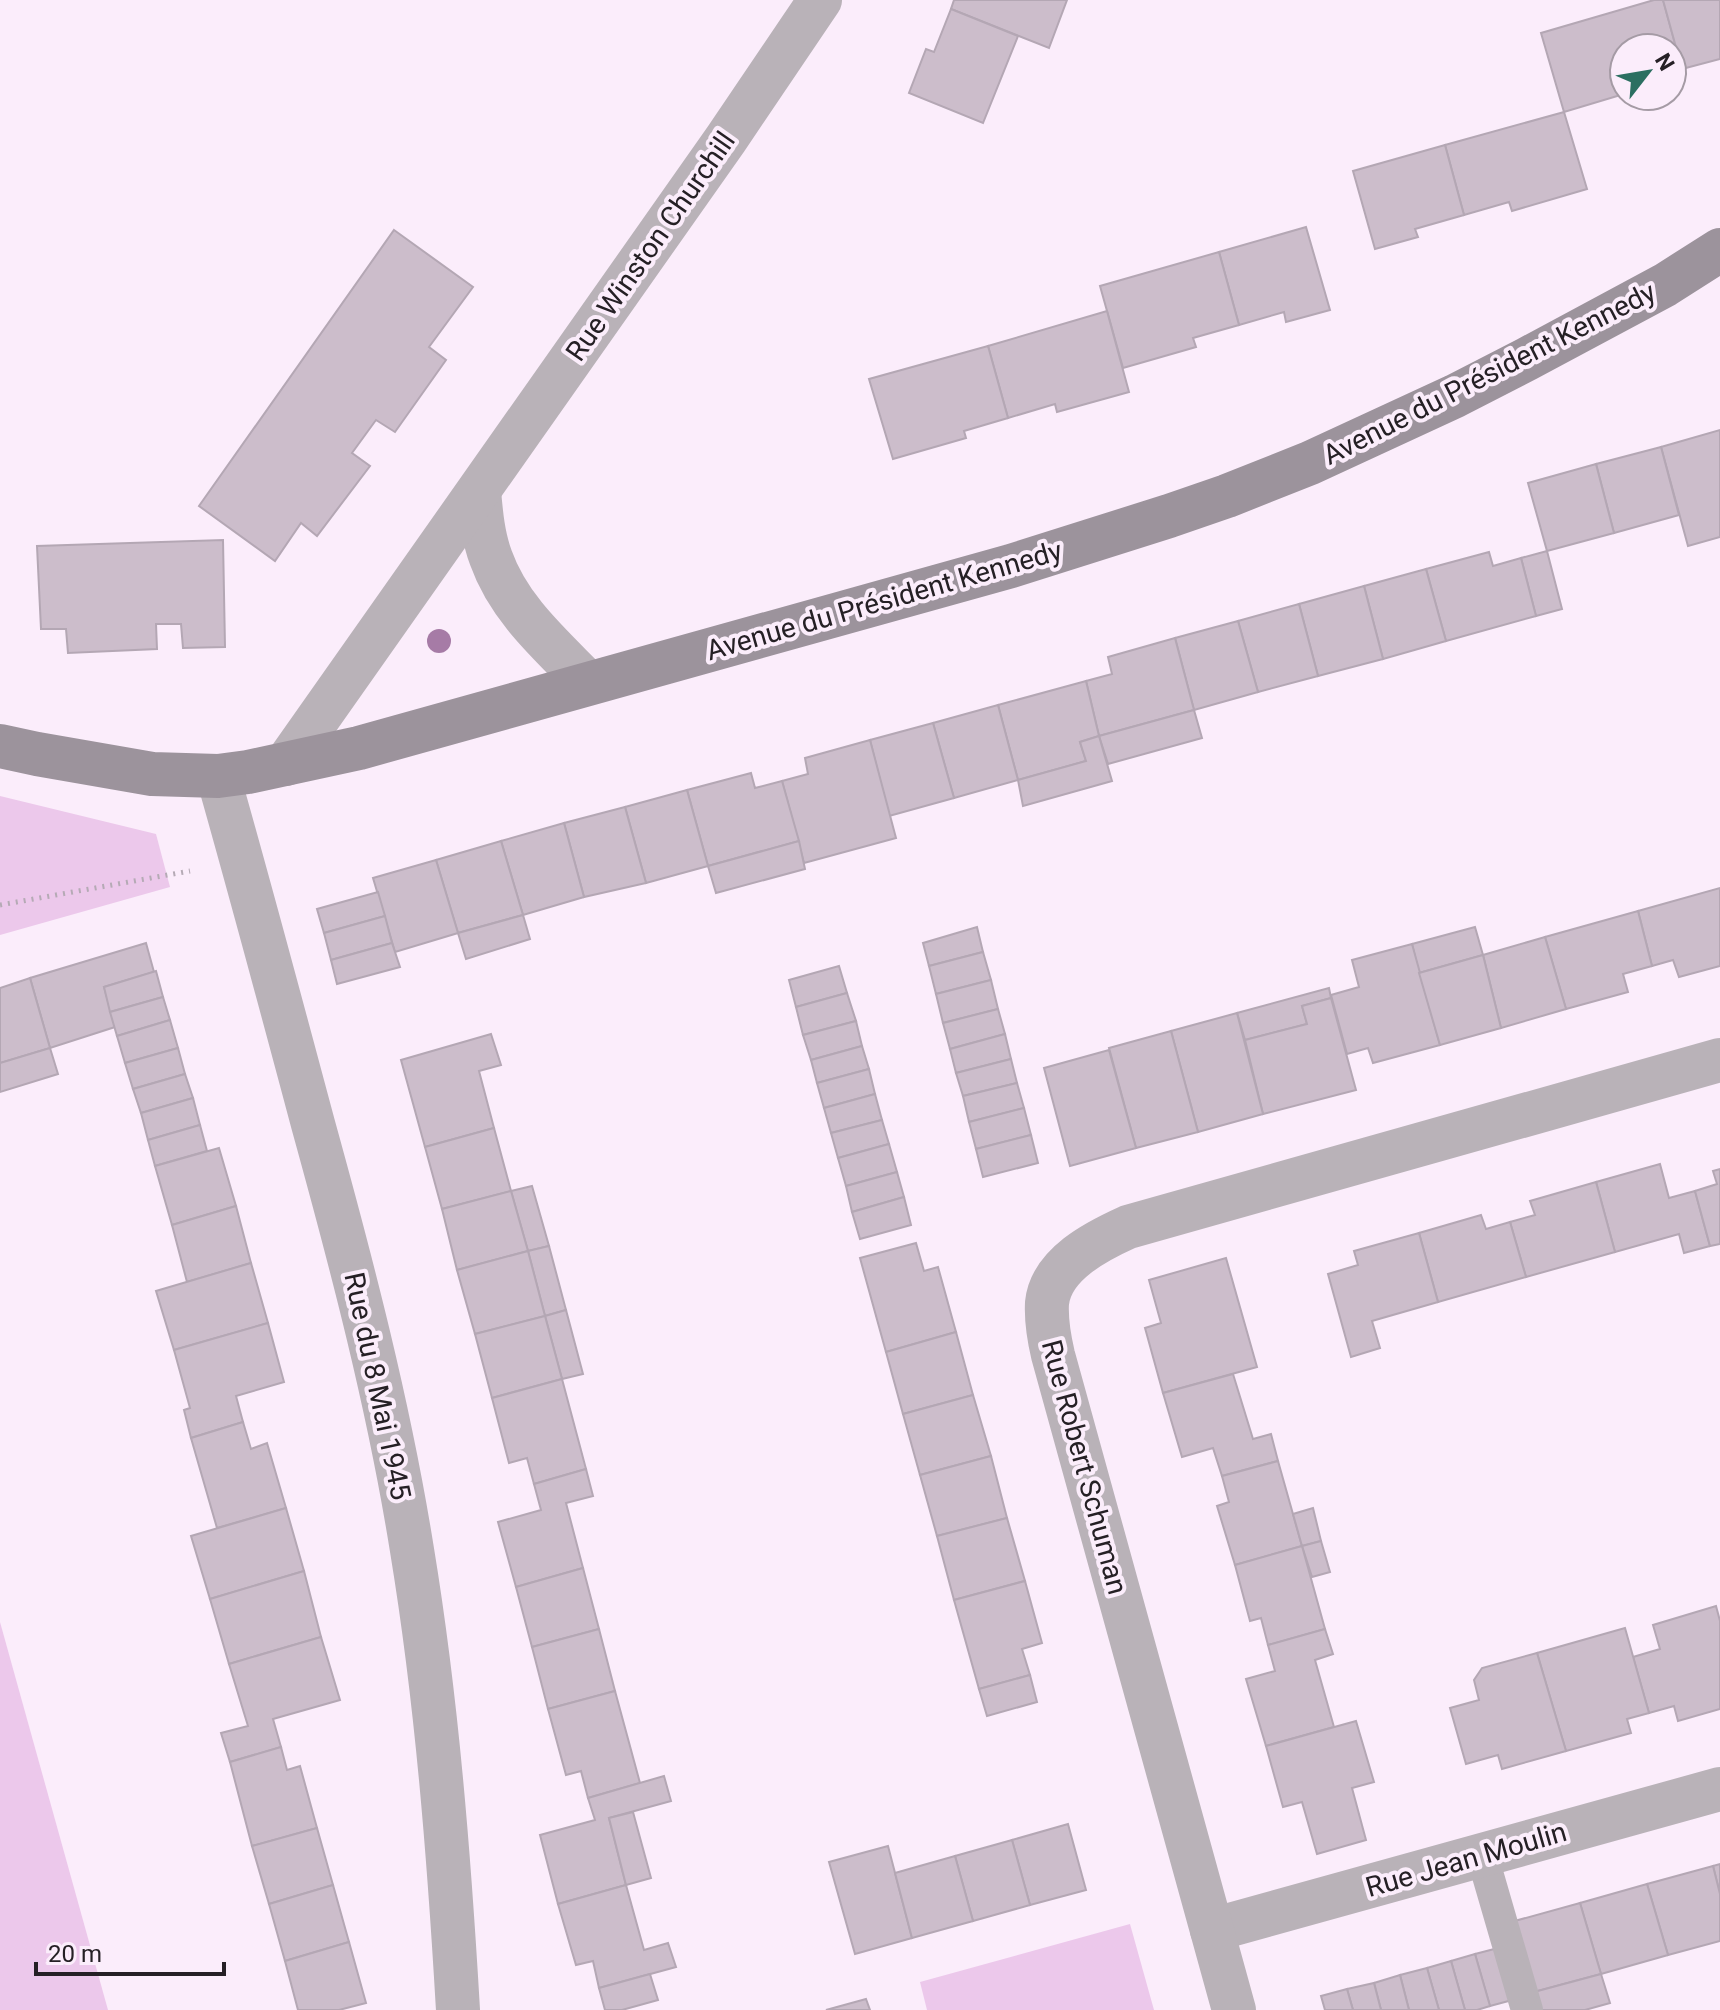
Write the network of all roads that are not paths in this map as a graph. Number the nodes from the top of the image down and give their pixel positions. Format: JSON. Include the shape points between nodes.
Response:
{"nodes":[{"id":1,"x":820,"y":0,"type":"edge"},
{"id":2,"x":1720,"y":250,"type":"edge"},
{"id":3,"x":479,"y":491,"type":"junction"},
{"id":4,"x":588,"y":683,"type":"junction"},
{"id":5,"x":0,"y":746,"type":"edge"},
{"id":6,"x":286,"y":764,"type":"junction"},
{"id":7,"x":218,"y":776,"type":"junction"},
{"id":8,"x":1720,"y":1060,"type":"edge"},
{"id":9,"x":1720,"y":1789,"type":"edge"},
{"id":10,"x":1482,"y":1855,"type":"junction"},
{"id":11,"x":1212,"y":1930,"type":"junction"},
{"id":12,"x":458,"y":2010,"type":"edge"},
{"id":13,"x":1234,"y":2010,"type":"edge"},
{"id":14,"x":1527,"y":2010,"type":"edge"}],
"edges":[{"from":1,"to":3,"type":"street","name":"Rue Winston Churchill"},
{"from":2,"to":4,"type":"street","name":"Avenue du Président Kennedy","via":[[1665,285],[1455,396],[1227,496],[1011,566]]},
{"from":3,"to":4,"type":"street","via":[[491,558],[507,593]]},
{"from":3,"to":6,"type":"street","name":"Rue Winston Churchill"},
{"from":4,"to":6,"type":"street","name":"Avenue du Président Kennedy"},
{"from":5,"to":7,"type":"street","name":"Avenue du Président Kennedy","via":[[152,774]]},
{"from":6,"to":7,"type":"street","name":"Avenue du Président Kennedy"},
{"from":7,"to":12,"type":"street","name":"Rue du 8 Mai 1945","via":[[359,1295],[401,1486],[424,1630]]},
{"from":8,"to":11,"type":"street","name":"Rue Robert Schuman","via":[[1128,1227],[1098,1240],[1058,1275],[1047,1300],[1053,1355]]},
{"from":9,"to":10,"type":"street","name":"Rue Jean Moulin"},
{"from":10,"to":11,"type":"street","name":"Rue Jean Moulin"},
{"from":10,"to":14,"type":"lane"},
{"from":11,"to":13,"type":"street","name":"Rue Robert Schuman"}]}
